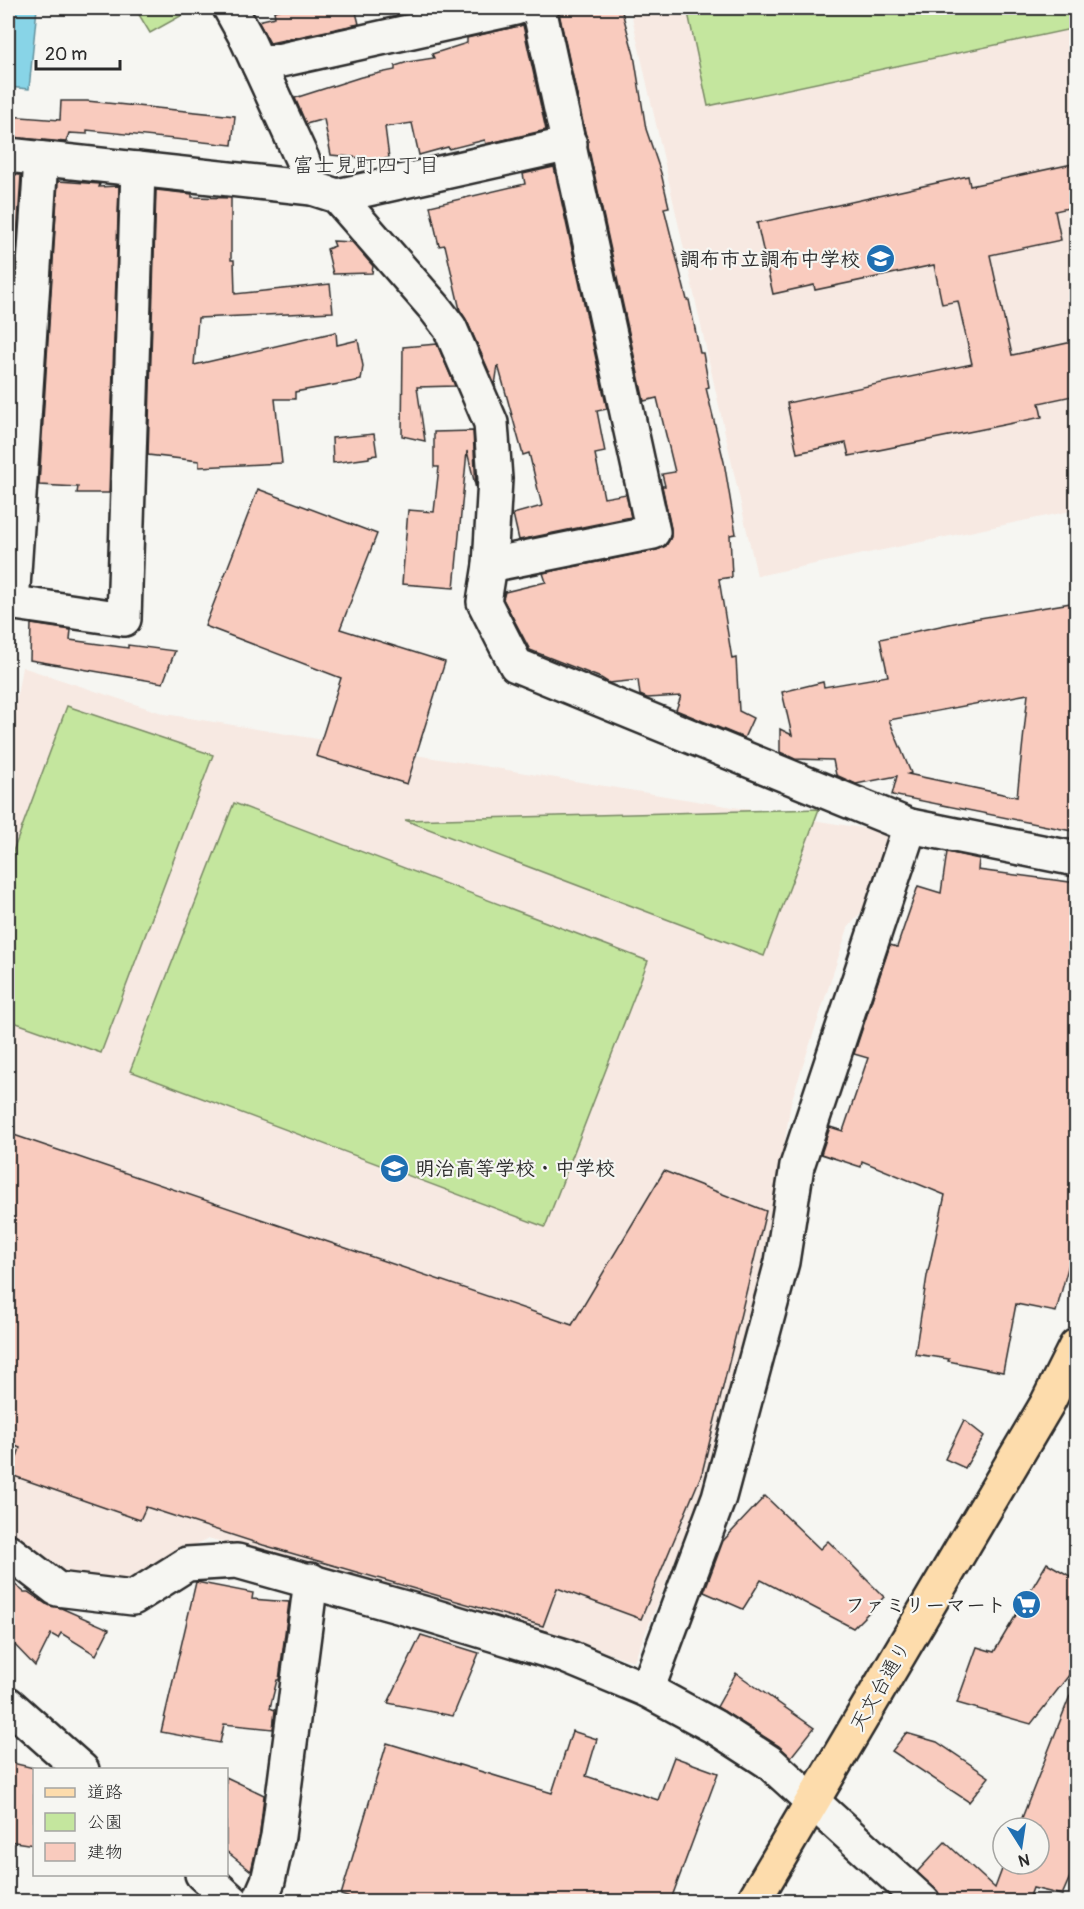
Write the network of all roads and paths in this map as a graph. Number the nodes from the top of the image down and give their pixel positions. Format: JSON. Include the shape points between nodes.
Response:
{"nodes":[{"id":1,"x":230,"y":8,"type":"edge"},
{"id":2,"x":516,"y":8,"type":"edge"},
{"id":3,"x":538,"y":8,"type":"edge"},
{"id":4,"x":259,"y":65,"type":"junction"},
{"id":5,"x":570,"y":144,"type":"junction"},
{"id":6,"x":8,"y":155,"type":"edge"},
{"id":7,"x":41,"y":159,"type":"junction"},
{"id":8,"x":138,"y":169,"type":"junction"},
{"id":9,"x":325,"y":192,"type":"junction"},
{"id":10,"x":490,"y":565,"type":"junction"},
{"id":11,"x":10,"y":603,"type":"edge"},
{"id":12,"x":910,"y":826,"type":"junction"},
{"id":13,"x":1077,"y":859,"type":"edge"},
{"id":14,"x":1077,"y":1346,"type":"edge"},
{"id":15,"x":8,"y":1551,"type":"edge"},
{"id":16,"x":311,"y":1581,"type":"junction"},
{"id":17,"x":647,"y":1690,"type":"junction"},
{"id":18,"x":8,"y":1704,"type":"edge"},
{"id":19,"x":80,"y":1768,"type":"edge"},
{"id":20,"x":812,"y":1801,"type":"junction"},
{"id":21,"x":203,"y":1876,"type":"edge"},
{"id":22,"x":233,"y":1902,"type":"edge"},
{"id":23,"x":259,"y":1902,"type":"edge"},
{"id":24,"x":753,"y":1902,"type":"edge"},
{"id":25,"x":923,"y":1902,"type":"edge"}],
"edges":[{"from":1,"to":4,"type":"street"},
{"from":2,"to":4,"type":"street"},
{"from":3,"to":5,"type":"street"},
{"from":4,"to":9,"type":"street","via":[[303,159]]},
{"from":5,"to":9,"type":"street"},
{"from":5,"to":10,"type":"street","via":[[653,532]]},
{"from":6,"to":7,"type":"street"},
{"from":7,"to":8,"type":"street"},
{"from":7,"to":11,"type":"street"},
{"from":8,"to":9,"type":"street"},
{"from":8,"to":11,"type":"street","via":[[124,619]]},
{"from":9,"to":10,"type":"street","via":[[450,328],[491,423],[495,479]]},
{"from":10,"to":12,"type":"street","via":[[484,602],[516,665]]},
{"from":12,"to":13,"type":"street"},
{"from":12,"to":17,"type":"street","via":[[797,1166],[782,1262],[719,1497]]},
{"from":14,"to":20,"type":"main road","name":"天文台通り","via":[[1047,1404]]},
{"from":15,"to":16,"type":"street","via":[[57,1589],[133,1598],[188,1564],[237,1561]]},
{"from":16,"to":17,"type":"street","via":[[565,1656]]},
{"from":16,"to":23,"type":"street","via":[[278,1836]]},
{"from":17,"to":20,"type":"street","via":[[769,1762]]},
{"from":18,"to":19,"type":"street"},
{"from":20,"to":24,"type":"main road","name":"天文台通り"},
{"from":20,"to":25,"type":"street"},
{"from":21,"to":22,"type":"street"}]}
